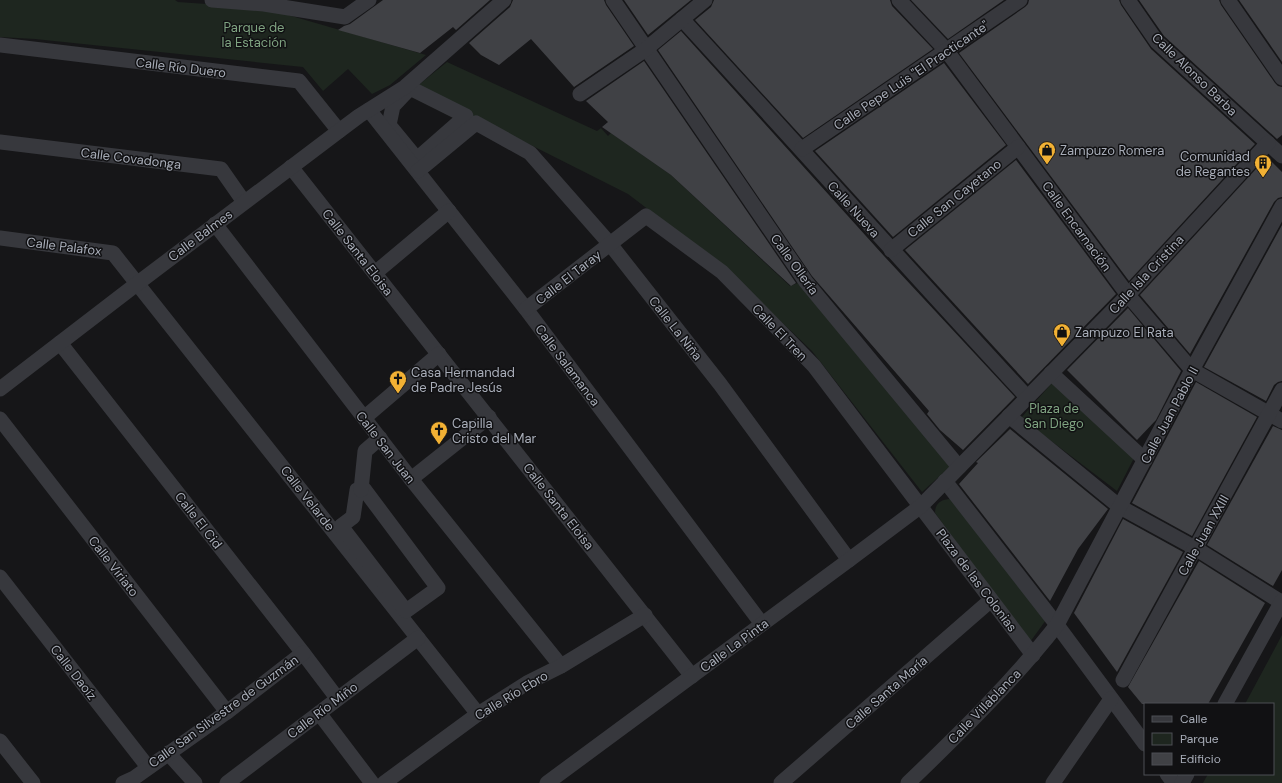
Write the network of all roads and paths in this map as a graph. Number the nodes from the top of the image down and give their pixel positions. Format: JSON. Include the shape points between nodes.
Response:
{"nodes":[{"id":1,"x":212,"y":0,"type":"edge"},
{"id":2,"x":370,"y":0,"type":"edge"},
{"id":3,"x":504,"y":0,"type":"edge"},
{"id":4,"x":613,"y":0,"type":"edge"},
{"id":5,"x":704,"y":0,"type":"edge"},
{"id":6,"x":899,"y":0,"type":"edge"},
{"id":7,"x":1020,"y":0,"type":"edge"},
{"id":8,"x":1128,"y":0,"type":"edge"},
{"id":9,"x":1228,"y":0,"type":"edge"},
{"id":10,"x":264,"y":2,"type":"edge"},
{"id":11,"x":682,"y":19,"type":"junction"},
{"id":12,"x":0,"y":45,"type":"edge"},
{"id":13,"x":646,"y":49,"type":"junction"},
{"id":14,"x":946,"y":50,"type":"junction"},
{"id":15,"x":1282,"y":78,"type":"edge"},
{"id":16,"x":580,"y":94,"type":"dead end"},
{"id":17,"x":369,"y":110,"type":"junction"},
{"id":18,"x":339,"y":131,"type":"junction"},
{"id":19,"x":0,"y":142,"type":"edge"},
{"id":20,"x":1018,"y":147,"type":"junction"},
{"id":21,"x":802,"y":149,"type":"junction"},
{"id":22,"x":1278,"y":150,"type":"edge"},
{"id":23,"x":417,"y":165,"type":"junction"},
{"id":24,"x":292,"y":167,"type":"junction"},
{"id":25,"x":244,"y":202,"type":"junction"},
{"id":26,"x":1282,"y":206,"type":"edge"},
{"id":27,"x":449,"y":211,"type":"junction"},
{"id":28,"x":215,"y":224,"type":"junction"},
{"id":29,"x":0,"y":238,"type":"edge"},
{"id":30,"x":610,"y":244,"type":"junction"},
{"id":31,"x":891,"y":250,"type":"junction"},
{"id":32,"x":375,"y":272,"type":"junction"},
{"id":33,"x":138,"y":283,"type":"junction"},
{"id":34,"x":1128,"y":295,"type":"junction"},
{"id":35,"x":526,"y":310,"type":"junction"},
{"id":36,"x":60,"y":343,"type":"junction"},
{"id":37,"x":439,"y":354,"type":"junction"},
{"id":38,"x":1192,"y":370,"type":"junction"},
{"id":39,"x":1051,"y":373,"type":"junction"},
{"id":40,"x":0,"y":389,"type":"edge"},
{"id":41,"x":1282,"y":390,"type":"edge"},
{"id":42,"x":1027,"y":397,"type":"junction"},
{"id":43,"x":1009,"y":416,"type":"junction"},
{"id":44,"x":489,"y":417,"type":"junction"},
{"id":45,"x":364,"y":418,"type":"junction"},
{"id":46,"x":1276,"y":418,"type":"edge"},
{"id":47,"x":0,"y":419,"type":"edge"},
{"id":48,"x":380,"y":438,"type":"junction"},
{"id":49,"x":1145,"y":460,"type":"junction"},
{"id":50,"x":959,"y":467,"type":"junction"},
{"id":51,"x":411,"y":479,"type":"junction"},
{"id":52,"x":945,"y":481,"type":"junction"},
{"id":53,"x":361,"y":490,"type":"junction"},
{"id":54,"x":921,"y":506,"type":"junction"},
{"id":55,"x":1120,"y":507,"type":"junction"},
{"id":56,"x":1195,"y":548,"type":"junction"},
{"id":57,"x":849,"y":560,"type":"junction"},
{"id":58,"x":0,"y":577,"type":"edge"},
{"id":59,"x":991,"y":600,"type":"junction"},
{"id":60,"x":1282,"y":601,"type":"edge"},
{"id":61,"x":645,"y":615,"type":"junction"},
{"id":62,"x":762,"y":624,"type":"junction"},
{"id":63,"x":1057,"y":626,"type":"junction"},
{"id":64,"x":418,"y":638,"type":"junction"},
{"id":65,"x":303,"y":652,"type":"junction"},
{"id":66,"x":1033,"y":655,"type":"junction"},
{"id":67,"x":561,"y":666,"type":"junction"},
{"id":68,"x":692,"y":676,"type":"junction"},
{"id":69,"x":1123,"y":680,"type":"dead end"},
{"id":70,"x":338,"y":698,"type":"junction"},
{"id":71,"x":1111,"y":699,"type":"junction"},
{"id":72,"x":1226,"y":703,"type":"edge"},
{"id":73,"x":227,"y":712,"type":"junction"},
{"id":74,"x":319,"y":713,"type":"junction"},
{"id":75,"x":478,"y":714,"type":"junction"},
{"id":76,"x":0,"y":741,"type":"edge"},
{"id":77,"x":1144,"y":743,"type":"edge"},
{"id":78,"x":168,"y":753,"type":"junction"},
{"id":79,"x":148,"y":767,"type":"junction"},
{"id":80,"x":1168,"y":775,"type":"edge"},
{"id":81,"x":33,"y":783,"type":"edge"},
{"id":82,"x":123,"y":783,"type":"edge"},
{"id":83,"x":195,"y":783,"type":"edge"},
{"id":84,"x":227,"y":783,"type":"edge"},
{"id":85,"x":372,"y":783,"type":"edge"},
{"id":86,"x":384,"y":783,"type":"edge"},
{"id":87,"x":547,"y":783,"type":"edge"},
{"id":88,"x":781,"y":783,"type":"edge"},
{"id":89,"x":908,"y":783,"type":"edge"},
{"id":90,"x":1053,"y":783,"type":"edge"},
{"id":91,"x":1174,"y":783,"type":"edge"}],
"edges":[{"from":1,"to":10,"type":"street"},
{"from":2,"to":10,"type":"street","via":[[345,17]]},
{"from":3,"to":17,"type":"street","name":"Calle Balmes","via":[[405,87]]},
{"from":4,"to":13,"type":"street","name":"Calle Ollería"},
{"from":5,"to":11,"type":"street"},
{"from":6,"to":14,"type":"street","name":"Calle Encarnación"},
{"from":7,"to":14,"type":"street","name":"Calle Pepe Luis \"El Practicante\""},
{"from":8,"to":22,"type":"street","name":"Calle Alonso Barba","via":[[1157,42]]},
{"from":9,"to":15,"type":"street"},
{"from":11,"to":13,"type":"street"},
{"from":11,"to":21,"type":"street","name":"Calle Nueva"},
{"from":12,"to":18,"type":"street","name":"Calle Río Duero","via":[[299,80]]},
{"from":13,"to":16,"type":"street"},
{"from":13,"to":50,"type":"street","name":"Calle Ollería","via":[[806,282]]},
{"from":14,"to":20,"type":"street","name":"Calle Encarnación"},
{"from":14,"to":21,"type":"street","name":"Calle Pepe Luis \"El Practicante\""},
{"from":17,"to":18,"type":"street","name":"Calle Balmes"},
{"from":17,"to":23,"type":"street","name":"Calle Salamanca"},
{"from":18,"to":24,"type":"street","name":"Calle Balmes"},
{"from":19,"to":25,"type":"street","name":"Calle Covadonga","via":[[221,169]]},
{"from":20,"to":31,"type":"street","name":"Calle San Cayetano"},
{"from":20,"to":34,"type":"street","name":"Calle Encarnación"},
{"from":21,"to":31,"type":"street","name":"Calle Nueva"},
{"from":22,"to":34,"type":"street","name":"Calle Isla Cristina"},
{"from":23,"to":23,"type":"street","via":[[466,116],[410,88],[393,106],[389,125]]},
{"from":23,"to":27,"type":"street","name":"Calle Salamanca"},
{"from":23,"to":30,"type":"street","name":"Calle La Niña","via":[[476,123],[530,153]]},
{"from":24,"to":25,"type":"street","name":"Calle Balmes"},
{"from":24,"to":32,"type":"street","name":"Calle Santa Eloisa"},
{"from":25,"to":28,"type":"street","name":"Calle Balmes"},
{"from":26,"to":38,"type":"street","name":"Calle Juan Pablo II"},
{"from":27,"to":32,"type":"street"},
{"from":27,"to":35,"type":"street","name":"Calle Salamanca"},
{"from":28,"to":33,"type":"street","name":"Calle Balmes"},
{"from":28,"to":45,"type":"street","name":"Calle San Juan"},
{"from":29,"to":33,"type":"street","name":"Calle Palafox","via":[[113,252]]},
{"from":30,"to":35,"type":"street","name":"Calle El Taray"},
{"from":30,"to":54,"type":"street","name":"Calle El Tren","via":[[646,216],[722,272],[814,366]]},
{"from":30,"to":57,"type":"street","name":"Calle La Niña","via":[[720,384]]},
{"from":31,"to":42,"type":"street","name":"Calle Nueva"},
{"from":32,"to":37,"type":"street","name":"Calle Santa Eloisa"},
{"from":33,"to":36,"type":"street","name":"Calle Balmes"},
{"from":33,"to":64,"type":"street","name":"Calle Velarde"},
{"from":34,"to":38,"type":"street","name":"Calle Encarnación"},
{"from":34,"to":39,"type":"street","name":"Calle Isla Cristina"},
{"from":35,"to":62,"type":"street","name":"Calle Salamanca"},
{"from":36,"to":40,"type":"street","name":"Calle Balmes"},
{"from":36,"to":65,"type":"street","name":"Calle El Cid"},
{"from":37,"to":44,"type":"street","name":"Calle Santa Eloisa"},
{"from":37,"to":45,"type":"street"},
{"from":38,"to":46,"type":"street","name":"Calle Encarnación"},
{"from":38,"to":49,"type":"street","name":"Calle Juan Pablo II"},
{"from":39,"to":42,"type":"street","name":"Calle Isla Cristina"},
{"from":39,"to":49,"type":"street"},
{"from":41,"to":46,"type":"street","name":"Calle Juan XXIII"},
{"from":42,"to":43,"type":"street","name":"Calle Isla Cristina"},
{"from":43,"to":50,"type":"street","name":"Calle Isla Cristina"},
{"from":43,"to":55,"type":"street"},
{"from":44,"to":51,"type":"street"},
{"from":44,"to":61,"type":"street","name":"Calle Santa Eloisa"},
{"from":45,"to":48,"type":"street","name":"Calle San Juan"},
{"from":46,"to":56,"type":"street","name":"Calle Juan XXIII"},
{"from":47,"to":73,"type":"street","name":"Calle Viriato"},
{"from":48,"to":51,"type":"street","name":"Calle San Juan"},
{"from":48,"to":53,"type":"street","via":[[365,452]]},
{"from":49,"to":55,"type":"street","name":"Calle Juan Pablo II"},
{"from":50,"to":52,"type":"street","name":"Calle Isla Cristina"},
{"from":51,"to":67,"type":"street","name":"Calle San Juan"},
{"from":52,"to":54,"type":"street","name":"Calle Isla Cristina"},
{"from":52,"to":63,"type":"street"},
{"from":53,"to":53,"type":"street","via":[[364,489],[438,588],[406,611],[341,526],[353,517],[357,490]]},
{"from":54,"to":57,"type":"street","name":"Calle La Pinta"},
{"from":54,"to":59,"type":"street","name":"Plaza de las Colonias"},
{"from":55,"to":56,"type":"street"},
{"from":55,"to":63,"type":"street","name":"Calle Juan Pablo II"},
{"from":56,"to":60,"type":"street"},
{"from":56,"to":69,"type":"street","name":"Calle Juan XXIII"},
{"from":57,"to":62,"type":"street","name":"Calle La Pinta"},
{"from":58,"to":79,"type":"street","name":"Calle Daoíz"},
{"from":59,"to":66,"type":"street","name":"Plaza de las Colonias"},
{"from":59,"to":88,"type":"street","name":"Calle Santa María"},
{"from":60,"to":72,"type":"street"},
{"from":61,"to":67,"type":"street","name":"Calle Río Ebro"},
{"from":61,"to":68,"type":"street","name":"Calle Santa Eloisa"},
{"from":62,"to":68,"type":"street","name":"Calle La Pinta"},
{"from":63,"to":66,"type":"street","name":"Calle Villablanca"},
{"from":63,"to":71,"type":"street"},
{"from":64,"to":70,"type":"street","name":"Calle Río Miño"},
{"from":64,"to":75,"type":"street","name":"Calle Velarde"},
{"from":65,"to":70,"type":"street","name":"Calle El Cid"},
{"from":65,"to":73,"type":"street","name":"Calle San Silvestre de Guzmán"},
{"from":66,"to":89,"type":"street","name":"Calle Villablanca"},
{"from":67,"to":75,"type":"street","name":"Calle Río Ebro","via":[[526,683]]},
{"from":68,"to":87,"type":"street","name":"Calle La Pinta"},
{"from":70,"to":74,"type":"street","name":"Calle Río Miño"},
{"from":71,"to":77,"type":"street"},
{"from":71,"to":90,"type":"street"},
{"from":73,"to":78,"type":"street","name":"Calle San Silvestre de Guzmán"},
{"from":74,"to":84,"type":"street","name":"Calle Río Miño"},
{"from":74,"to":85,"type":"street"},
{"from":75,"to":86,"type":"street","name":"Calle Río Ebro"},
{"from":76,"to":81,"type":"street"},
{"from":78,"to":79,"type":"street","name":"Calle San Silvestre de Guzmán"},
{"from":78,"to":83,"type":"street"},
{"from":79,"to":82,"type":"street","name":"Calle San Silvestre de Guzmán"},
{"from":80,"to":91,"type":"street"}]}
